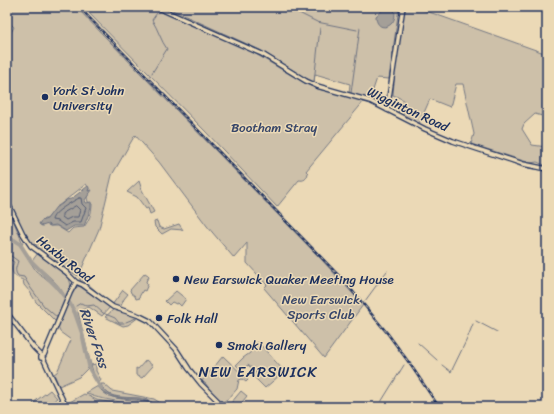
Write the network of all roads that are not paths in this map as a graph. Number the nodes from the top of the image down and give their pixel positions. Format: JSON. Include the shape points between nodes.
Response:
{"nodes":[{"id":1,"x":156,"y":7,"type":"edge"},
{"id":2,"x":403,"y":7,"type":"edge"},
{"id":3,"x":388,"y":110,"type":"junction"},
{"id":4,"x":547,"y":169,"type":"edge"},
{"id":5,"x":7,"y":200,"type":"edge"},
{"id":6,"x":76,"y":282,"type":"junction"},
{"id":7,"x":7,"y":313,"type":"edge"},
{"id":8,"x":44,"y":355,"type":"junction"},
{"id":9,"x":66,"y":407,"type":"edge"},
{"id":10,"x":224,"y":407,"type":"edge"}],
"edges":[{"from":1,"to":3,"type":"street","name":"Wigginton Road","via":[[262,54],[317,86],[370,101]]},
{"from":2,"to":3,"type":"street"},
{"from":3,"to":4,"type":"street","name":"Wigginton Road","via":[[453,141],[523,164]]},
{"from":5,"to":6,"type":"street","name":"Haxby Road","via":[[28,243]]},
{"from":6,"to":8,"type":"street"},
{"from":6,"to":10,"type":"street","name":"Haxby Road","via":[[113,307],[152,323],[176,349],[201,384]]},
{"from":7,"to":8,"type":"street","via":[[34,348]]},
{"from":8,"to":9,"type":"street"}]}
